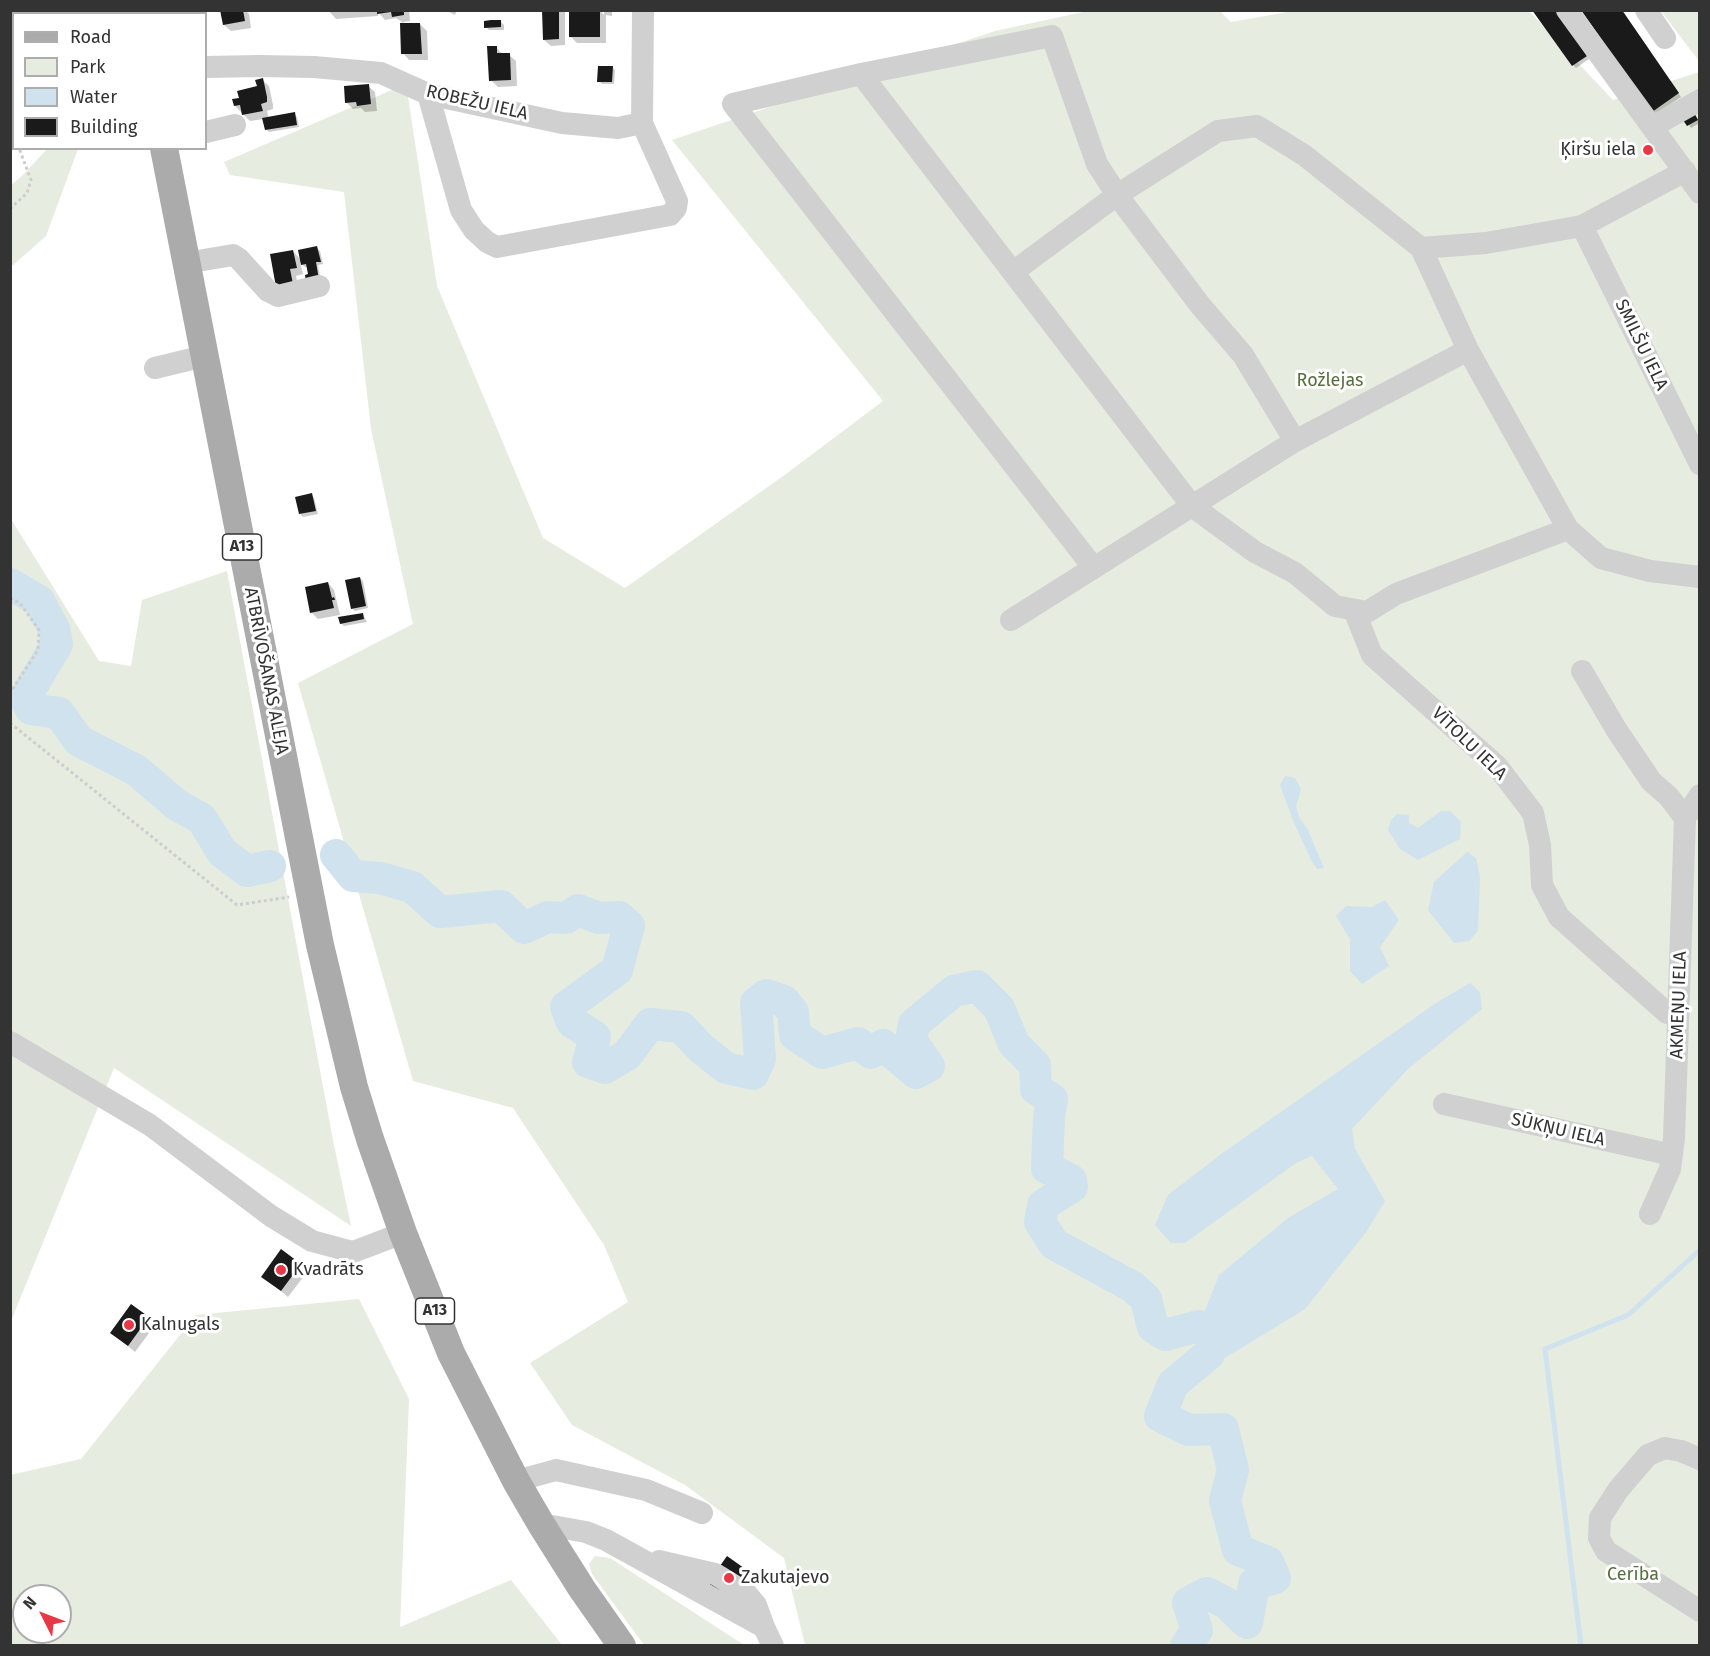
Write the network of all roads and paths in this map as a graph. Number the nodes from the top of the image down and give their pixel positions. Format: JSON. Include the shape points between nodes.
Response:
{"nodes":[{"id":1,"x":1567,"y":10,"type":"edge"},
{"id":2,"x":1646,"y":10,"type":"edge"},
{"id":3,"x":648,"y":11,"type":"edge"},
{"id":4,"x":1665,"y":38,"type":"dead end"},
{"id":5,"x":207,"y":67,"type":"edge"},
{"id":6,"x":861,"y":74,"type":"junction"},
{"id":7,"x":428,"y":94,"type":"junction"},
{"id":8,"x":1700,"y":100,"type":"edge"},
{"id":9,"x":642,"y":123,"type":"junction"},
{"id":10,"x":235,"y":125,"type":"dead end"},
{"id":11,"x":1652,"y":127,"type":"junction"},
{"id":12,"x":207,"y":132,"type":"edge"},
{"id":13,"x":20,"y":150,"type":"edge"},
{"id":14,"x":164,"y":150,"type":"edge"},
{"id":15,"x":1685,"y":171,"type":"junction"},
{"id":16,"x":1700,"y":192,"type":"edge"},
{"id":17,"x":1117,"y":195,"type":"junction"},
{"id":18,"x":10,"y":209,"type":"edge"},
{"id":19,"x":1582,"y":226,"type":"junction"},
{"id":20,"x":1421,"y":248,"type":"junction"},
{"id":21,"x":186,"y":262,"type":"junction"},
{"id":22,"x":1013,"y":272,"type":"junction"},
{"id":23,"x":318,"y":286,"type":"dead end"},
{"id":24,"x":1468,"y":350,"type":"junction"},
{"id":25,"x":204,"y":356,"type":"junction"},
{"id":26,"x":155,"y":368,"type":"dead end"},
{"id":27,"x":1295,"y":441,"type":"junction"},
{"id":28,"x":1700,"y":464,"type":"edge"},
{"id":29,"x":1192,"y":506,"type":"junction"},
{"id":30,"x":1568,"y":529,"type":"junction"},
{"id":31,"x":1093,"y":567,"type":"junction"},
{"id":32,"x":1700,"y":577,"type":"edge"},
{"id":33,"x":10,"y":598,"type":"edge"},
{"id":34,"x":1354,"y":610,"type":"junction"},
{"id":35,"x":1011,"y":620,"type":"dead end"},
{"id":36,"x":1582,"y":671,"type":"dead end"},
{"id":37,"x":10,"y":693,"type":"edge"},
{"id":38,"x":10,"y":723,"type":"edge"},
{"id":39,"x":1700,"y":795,"type":"edge"},
{"id":40,"x":1685,"y":818,"type":"junction"},
{"id":41,"x":290,"y":897,"type":"dead end"},
{"id":42,"x":1679,"y":1011,"type":"junction"},
{"id":43,"x":10,"y":1042,"type":"edge"},
{"id":44,"x":1444,"y":1104,"type":"dead end"},
{"id":45,"x":1672,"y":1155,"type":"junction"},
{"id":46,"x":1650,"y":1214,"type":"dead end"},
{"id":47,"x":403,"y":1233,"type":"junction"},
{"id":48,"x":1700,"y":1459,"type":"edge"},
{"id":49,"x":516,"y":1481,"type":"junction"},
{"id":50,"x":702,"y":1513,"type":"dead end"},
{"id":51,"x":541,"y":1524,"type":"junction"},
{"id":52,"x":1700,"y":1611,"type":"edge"},
{"id":53,"x":768,"y":1636,"type":"edge"},
{"id":54,"x":622,"y":1646,"type":"edge"}],
"edges":[{"from":1,"to":11,"type":"street"},
{"from":2,"to":4,"type":"street"},
{"from":3,"to":9,"type":"street"},
{"from":5,"to":7,"type":"street","name":"ROBEŽU IELA","via":[[303,67],[381,73]]},
{"from":6,"to":17,"type":"street","via":[[1052,36],[1097,164]]},
{"from":6,"to":22,"type":"street"},
{"from":6,"to":31,"type":"street","via":[[733,104]]},
{"from":7,"to":9,"type":"street","name":"ROBEŽU IELA","via":[[562,123],[618,128]]},
{"from":7,"to":9,"type":"street","via":[[461,210],[474,230],[497,247],[670,215],[677,201]]},
{"from":8,"to":11,"type":"street"},
{"from":10,"to":12,"type":"street"},
{"from":11,"to":15,"type":"street"},
{"from":13,"to":18,"type":"path","via":[[31,180],[27,193]]},
{"from":14,"to":21,"type":"main road","name":"ATBRĪVOŠANAS ALEJA","number":"A13"},
{"from":15,"to":16,"type":"street"},
{"from":15,"to":19,"type":"street"},
{"from":17,"to":20,"type":"street","via":[[1218,131],[1257,126],[1304,155]]},
{"from":17,"to":22,"type":"street"},
{"from":17,"to":27,"type":"street","via":[[1243,356]]},
{"from":19,"to":20,"type":"street","via":[[1486,243]]},
{"from":19,"to":28,"type":"street","name":"SMILŠU IELA"},
{"from":20,"to":24,"type":"street"},
{"from":21,"to":23,"type":"street","via":[[233,255],[268,291],[278,296]]},
{"from":21,"to":25,"type":"main road","name":"ATBRĪVOŠANAS ALEJA","number":"A13"},
{"from":22,"to":29,"type":"street"},
{"from":24,"to":27,"type":"street"},
{"from":24,"to":30,"type":"street"},
{"from":25,"to":26,"type":"street"},
{"from":25,"to":47,"type":"main road","name":"ATBRĪVOŠANAS ALEJA","number":"A13","via":[[320,945],[354,1087]]},
{"from":27,"to":29,"type":"street"},
{"from":29,"to":31,"type":"street"},
{"from":29,"to":34,"type":"street","via":[[1255,552],[1296,573],[1335,606]]},
{"from":30,"to":32,"type":"street","via":[[1601,558],[1650,571]]},
{"from":30,"to":34,"type":"street","via":[[1396,594],[1367,612]]},
{"from":31,"to":35,"type":"street"},
{"from":33,"to":37,"type":"path","via":[[20,603],[39,630],[38,650]]},
{"from":34,"to":42,"type":"street","name":"VĪTOLU IELA","via":[[1371,655],[1497,766],[1533,813],[1542,885],[1559,916],[1667,1013]]},
{"from":36,"to":40,"type":"street","via":[[1651,781],[1669,796]]},
{"from":38,"to":41,"type":"path","via":[[237,905]]},
{"from":39,"to":40,"type":"street"},
{"from":40,"to":42,"type":"street","name":"AKMEŅU IELA"},
{"from":42,"to":45,"type":"street","name":"AKMEŅU IELA"},
{"from":43,"to":47,"type":"street","via":[[150,1125],[271,1216],[312,1241],[353,1251]]},
{"from":44,"to":45,"type":"street","name":"SŪKŅU IELA"},
{"from":45,"to":46,"type":"street","name":"AKMEŅU IELA","via":[[1670,1169]]},
{"from":47,"to":49,"type":"main road","number":"A13","via":[[451,1353]]},
{"from":48,"to":52,"type":"street","via":[[1665,1448],[1648,1455],[1600,1518],[1599,1538],[1606,1551]]},
{"from":49,"to":50,"type":"street","via":[[556,1470],[646,1490]]},
{"from":49,"to":51,"type":"main road","number":"A13"},
{"from":51,"to":53,"type":"street","via":[[606,1540]]},
{"from":51,"to":54,"type":"main road","number":"A13"}]}
